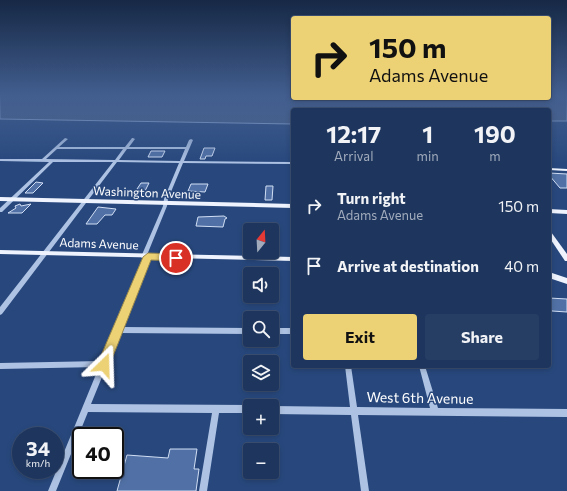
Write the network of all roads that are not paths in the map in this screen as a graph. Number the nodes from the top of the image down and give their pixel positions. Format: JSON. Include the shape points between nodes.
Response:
{"nodes":[{"id":1,"x":66,"y":139,"type":"dead end"},
{"id":2,"x":133,"y":139,"type":"dead end"},
{"id":3,"x":191,"y":140,"type":"dead end"},
{"id":4,"x":56,"y":148,"type":"junction"},
{"id":5,"x":126,"y":148,"type":"junction"},
{"id":6,"x":188,"y":148,"type":"junction"},
{"id":7,"x":0,"y":160,"type":"edge"},
{"id":8,"x":42,"y":161,"type":"junction"},
{"id":9,"x":52,"y":161,"type":"junction"},
{"id":10,"x":115,"y":162,"type":"junction"},
{"id":11,"x":182,"y":162,"type":"junction"},
{"id":12,"x":291,"y":163,"type":"edge"},
{"id":13,"x":551,"y":169,"type":"edge"},
{"id":14,"x":567,"y":170,"type":"edge"},
{"id":15,"x":0,"y":199,"type":"edge"},
{"id":16,"x":13,"y":199,"type":"junction"},
{"id":17,"x":84,"y":201,"type":"junction"},
{"id":18,"x":165,"y":203,"type":"junction"},
{"id":19,"x":291,"y":206,"type":"edge"},
{"id":20,"x":0,"y":211,"type":"edge"},
{"id":21,"x":551,"y":211,"type":"edge"},
{"id":22,"x":567,"y":212,"type":"edge"},
{"id":23,"x":551,"y":236,"type":"edge"},
{"id":24,"x":0,"y":252,"type":"edge"},
{"id":25,"x":43,"y":254,"type":"junction"},
{"id":26,"x":146,"y":257,"type":"junction"},
{"id":27,"x":291,"y":259,"type":"edge"},
{"id":28,"x":567,"y":259,"type":"edge"},
{"id":29,"x":551,"y":276,"type":"edge"},
{"id":30,"x":567,"y":281,"type":"edge"},
{"id":31,"x":0,"y":312,"type":"edge"},
{"id":32,"x":118,"y":330,"type":"junction"},
{"id":33,"x":243,"y":331,"type":"edge"},
{"id":34,"x":279,"y":331,"type":"edge"},
{"id":35,"x":291,"y":331,"type":"edge"},
{"id":36,"x":104,"y":364,"type":"junction"},
{"id":37,"x":0,"y":366,"type":"edge"},
{"id":38,"x":348,"y":368,"type":"edge"},
{"id":39,"x":423,"y":368,"type":"edge"},
{"id":40,"x":86,"y":408,"type":"junction"},
{"id":41,"x":216,"y":409,"type":"junction"},
{"id":42,"x":243,"y":409,"type":"edge"},
{"id":43,"x":279,"y":410,"type":"edge"},
{"id":44,"x":354,"y":410,"type":"junction"},
{"id":45,"x":435,"y":411,"type":"junction"},
{"id":46,"x":567,"y":413,"type":"edge"},
{"id":47,"x":52,"y":491,"type":"edge"},
{"id":48,"x":203,"y":491,"type":"edge"},
{"id":49,"x":365,"y":491,"type":"edge"}],
"edges":[{"from":1,"to":4,"type":"street"},
{"from":2,"to":5,"type":"street"},
{"from":3,"to":6,"type":"street"},
{"from":4,"to":5,"type":"street"},
{"from":4,"to":8,"type":"street"},
{"from":5,"to":6,"type":"street"},
{"from":5,"to":10,"type":"street"},
{"from":6,"to":11,"type":"street"},
{"from":7,"to":8,"type":"street"},
{"from":8,"to":9,"type":"street"},
{"from":9,"to":10,"type":"street"},
{"from":9,"to":16,"type":"street"},
{"from":10,"to":11,"type":"street"},
{"from":10,"to":17,"type":"street"},
{"from":11,"to":12,"type":"street"},
{"from":11,"to":18,"type":"street"},
{"from":13,"to":14,"type":"main road"},
{"from":15,"to":16,"type":"main road","name":"Washington Avenue"},
{"from":16,"to":17,"type":"main road","name":"Washington Avenue"},
{"from":16,"to":20,"type":"street"},
{"from":17,"to":18,"type":"main road","name":"Washington Avenue"},
{"from":17,"to":25,"type":"street"},
{"from":18,"to":19,"type":"main road","name":"Washington Avenue"},
{"from":18,"to":26,"type":"street"},
{"from":21,"to":22,"type":"main road"},
{"from":23,"to":28,"type":"main road"},
{"from":24,"to":25,"type":"main road","name":"Adams Avenue"},
{"from":25,"to":26,"type":"main road","name":"Adams Avenue"},
{"from":25,"to":31,"type":"street"},
{"from":26,"to":27,"type":"main road","name":"Adams Avenue"},
{"from":26,"to":32,"type":"street"},
{"from":29,"to":30,"type":"main road"},
{"from":32,"to":33,"type":"street"},
{"from":32,"to":36,"type":"street"},
{"from":34,"to":35,"type":"street"},
{"from":36,"to":37,"type":"street"},
{"from":36,"to":40,"type":"street"},
{"from":38,"to":44,"type":"street"},
{"from":39,"to":45,"type":"street"},
{"from":40,"to":41,"type":"street"},
{"from":40,"to":47,"type":"street"},
{"from":41,"to":42,"type":"street"},
{"from":41,"to":48,"type":"street"},
{"from":43,"to":44,"type":"street","name":"West 6th Avenue"},
{"from":44,"to":45,"type":"street","name":"West 6th Avenue"},
{"from":44,"to":49,"type":"street"},
{"from":45,"to":46,"type":"street","name":"West 6th Avenue"}]}
